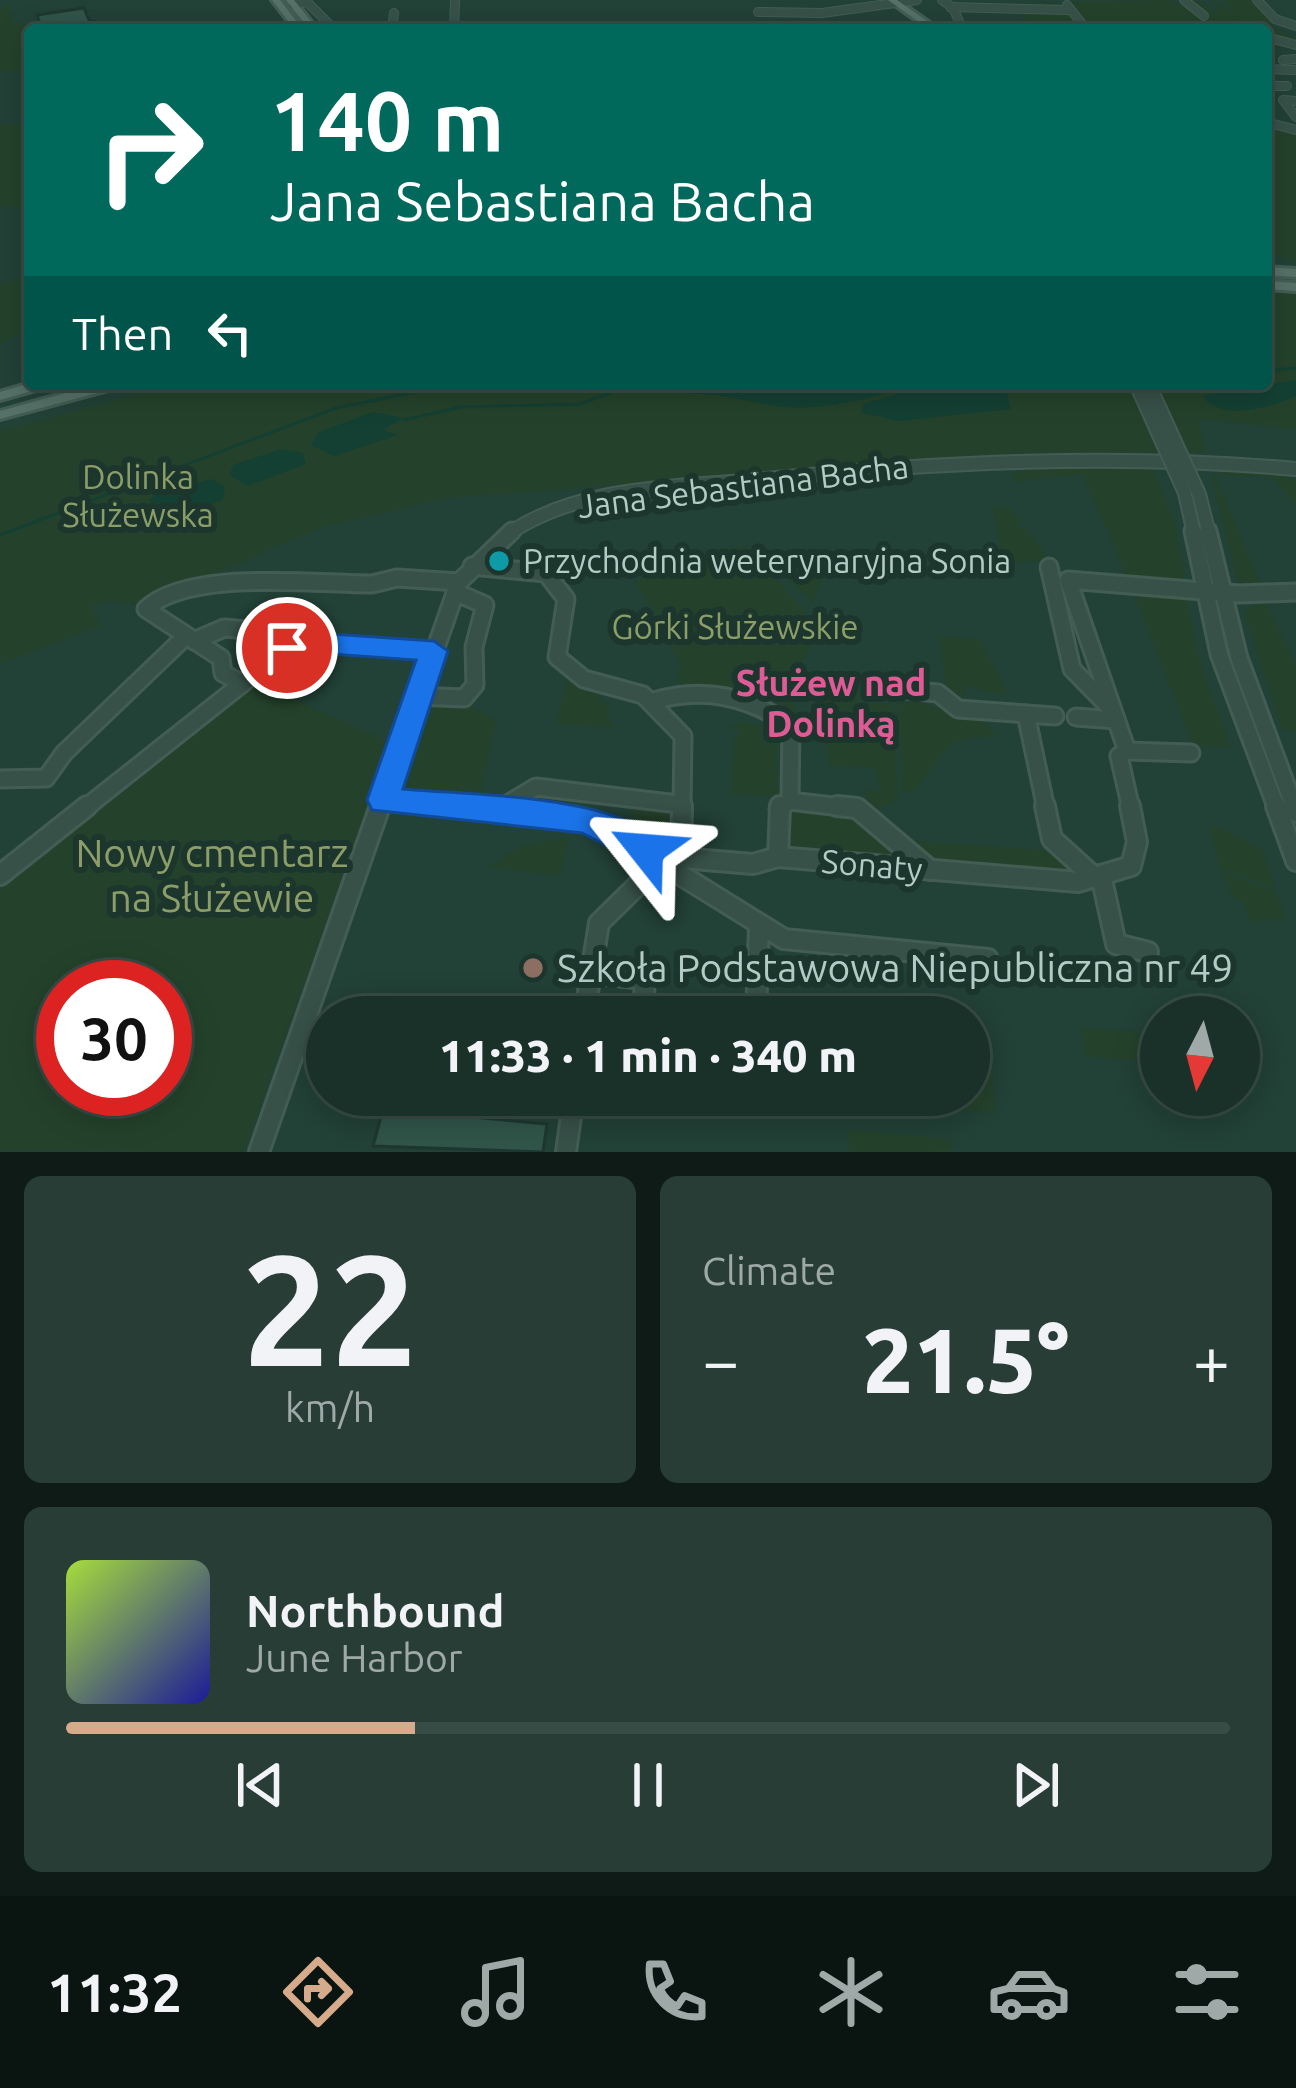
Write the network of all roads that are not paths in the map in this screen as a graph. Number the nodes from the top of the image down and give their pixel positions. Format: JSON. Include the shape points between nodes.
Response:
{"nodes":[{"id":1,"x":276,"y":0,"type":"edge"},
{"id":2,"x":917,"y":0,"type":"edge"},
{"id":3,"x":927,"y":0,"type":"edge"},
{"id":4,"x":1057,"y":0,"type":"edge"},
{"id":5,"x":1184,"y":0,"type":"edge"},
{"id":6,"x":1257,"y":0,"type":"edge"},
{"id":7,"x":292,"y":2,"type":"edge"},
{"id":8,"x":891,"y":2,"type":"edge"},
{"id":9,"x":945,"y":3,"type":"edge"},
{"id":10,"x":1069,"y":10,"type":"junction"},
{"id":11,"x":394,"y":13,"type":"dead end"},
{"id":12,"x":758,"y":13,"type":"dead end"},
{"id":13,"x":1204,"y":16,"type":"dead end"},
{"id":14,"x":294,"y":24,"type":"edge"},
{"id":15,"x":329,"y":24,"type":"edge"},
{"id":16,"x":393,"y":24,"type":"edge"},
{"id":17,"x":915,"y":24,"type":"edge"},
{"id":18,"x":926,"y":24,"type":"edge"},
{"id":19,"x":1082,"y":24,"type":"edge"},
{"id":20,"x":1295,"y":27,"type":"edge"},
{"id":21,"x":1272,"y":86,"type":"edge"},
{"id":22,"x":1288,"y":86,"type":"dead end"},
{"id":23,"x":1296,"y":101,"type":"edge"},
{"id":24,"x":1296,"y":117,"type":"edge"},
{"id":25,"x":93,"y":390,"type":"edge"},
{"id":26,"x":1145,"y":390,"type":"edge"},
{"id":27,"x":0,"y":416,"type":"edge"},
{"id":28,"x":1292,"y":471,"type":"edge"},
{"id":29,"x":472,"y":566,"type":"junction"},
{"id":30,"x":1048,"y":567,"type":"dead end"},
{"id":31,"x":457,"y":587,"type":"junction"},
{"id":32,"x":1296,"y":592,"type":"edge"},
{"id":33,"x":1213,"y":593,"type":"junction"},
{"id":34,"x":190,"y":639,"type":"junction"},
{"id":35,"x":287,"y":648,"type":"junction"},
{"id":36,"x":434,"y":651,"type":"junction"},
{"id":37,"x":242,"y":684,"type":"junction"},
{"id":38,"x":894,"y":689,"type":"dead end"},
{"id":39,"x":418,"y":696,"type":"junction"},
{"id":40,"x":654,"y":701,"type":"junction"},
{"id":41,"x":1026,"y":714,"type":"junction"},
{"id":42,"x":1114,"y":715,"type":"junction"},
{"id":43,"x":1054,"y":716,"type":"dead end"},
{"id":44,"x":1076,"y":717,"type":"dead end"},
{"id":45,"x":1127,"y":751,"type":"junction"},
{"id":46,"x":1191,"y":753,"type":"dead end"},
{"id":47,"x":0,"y":778,"type":"edge"},
{"id":48,"x":383,"y":800,"type":"junction"},
{"id":49,"x":790,"y":801,"type":"junction"},
{"id":50,"x":678,"y":804,"type":"junction"},
{"id":51,"x":506,"y":805,"type":"dead end"},
{"id":52,"x":1296,"y":812,"type":"edge"},
{"id":53,"x":778,"y":857,"type":"junction"},
{"id":54,"x":673,"y":861,"type":"junction"},
{"id":55,"x":1296,"y":861,"type":"edge"},
{"id":56,"x":930,"y":870,"type":"junction"},
{"id":57,"x":0,"y":875,"type":"edge"},
{"id":58,"x":1097,"y":876,"type":"junction"},
{"id":59,"x":759,"y":926,"type":"junction"},
{"id":60,"x":1148,"y":952,"type":"dead end"},
{"id":61,"x":988,"y":959,"type":"dead end"},
{"id":62,"x":590,"y":973,"type":"junction"},
{"id":63,"x":587,"y":996,"type":"edge"},
{"id":64,"x":644,"y":996,"type":"edge"},
{"id":65,"x":757,"y":996,"type":"edge"},
{"id":66,"x":571,"y":1116,"type":"edge"},
{"id":67,"x":259,"y":1152,"type":"edge"},
{"id":68,"x":566,"y":1152,"type":"edge"}],
"edges":[{"from":1,"to":14,"type":"main road"},
{"from":2,"to":8,"type":"street"},
{"from":3,"to":9,"type":"street"},
{"from":4,"to":10,"type":"street"},
{"from":5,"to":13,"type":"street"},
{"from":6,"to":20,"type":"street"},
{"from":7,"to":15,"type":"street","via":[[307,2]]},
{"from":8,"to":12,"type":"street","via":[[822,14]]},
{"from":8,"to":17,"type":"main road"},
{"from":8,"to":18,"type":"main road"},
{"from":9,"to":10,"type":"street"},
{"from":10,"to":19,"type":"street"},
{"from":11,"to":16,"type":"street"},
{"from":21,"to":22,"type":"street"},
{"from":23,"to":24,"type":"street","via":[[1283,100]]},
{"from":25,"to":27,"type":"main road"},
{"from":26,"to":33,"type":"street","bridge":true,"via":[[1192,493]]},
{"from":28,"to":29,"type":"street","name":"Jana Sebastiana Bacha","via":[[1095,455],[621,493],[538,516]]},
{"from":29,"to":31,"type":"street","name":"Jana Sebastiana Bacha"},
{"from":29,"to":40,"type":"street","via":[[546,574],[566,599],[557,657],[598,688]]},
{"from":30,"to":42,"type":"street","via":[[1072,669]]},
{"from":31,"to":34,"type":"street","via":[[212,582],[172,591],[146,609]]},
{"from":31,"to":36,"type":"street","name":"Jana Sebastiana Bacha"},
{"from":31,"to":39,"type":"street","via":[[485,605],[475,685],[464,698]]},
{"from":32,"to":33,"type":"street"},
{"from":33,"to":42,"type":"street","via":[[1068,580]]},
{"from":33,"to":52,"type":"street"},
{"from":33,"to":55,"type":"street","via":[[1232,695]]},
{"from":34,"to":35,"type":"street","via":[[224,628],[284,633]]},
{"from":34,"to":37,"type":"street"},
{"from":34,"to":47,"type":"street","via":[[46,778]]},
{"from":35,"to":36,"type":"street"},
{"from":35,"to":37,"type":"street"},
{"from":36,"to":39,"type":"street","name":"Jana Sebastiana Bacha"},
{"from":37,"to":57,"type":"street"},
{"from":38,"to":41,"type":"street","via":[[938,693],[958,709]]},
{"from":39,"to":48,"type":"street","name":"Jana Sebastiana Bacha"},
{"from":40,"to":49,"type":"street","name":"Sonaty","via":[[689,693],[747,697],[791,725]]},
{"from":40,"to":50,"type":"street","via":[[683,736]]},
{"from":41,"to":43,"type":"street"},
{"from":41,"to":58,"type":"street","via":[[1052,839]]},
{"from":42,"to":44,"type":"street"},
{"from":42,"to":45,"type":"street"},
{"from":45,"to":46,"type":"street"},
{"from":45,"to":58,"type":"street","via":[[1120,771],[1138,856]]},
{"from":48,"to":54,"type":"street","via":[[583,820]]},
{"from":48,"to":67,"type":"street","name":"Jana Sebastiana Bacha"},
{"from":49,"to":53,"type":"street","name":"Sonaty","via":[[778,808]]},
{"from":49,"to":56,"type":"street","via":[[856,808]]},
{"from":50,"to":51,"type":"street","via":[[536,788]]},
{"from":50,"to":54,"type":"street","via":[[685,813]]},
{"from":53,"to":54,"type":"street","via":[[753,864]]},
{"from":53,"to":56,"type":"street","name":"Sonaty"},
{"from":54,"to":59,"type":"street"},
{"from":54,"to":62,"type":"street","via":[[599,922]]},
{"from":56,"to":58,"type":"street","name":"Sonaty","via":[[1078,882]]},
{"from":58,"to":60,"type":"street","via":[[1116,944]]},
{"from":59,"to":61,"type":"street","via":[[794,941]]},
{"from":59,"to":65,"type":"street"},
{"from":62,"to":63,"type":"street"},
{"from":62,"to":64,"type":"street","via":[[644,979]]},
{"from":66,"to":68,"type":"street"}]}
